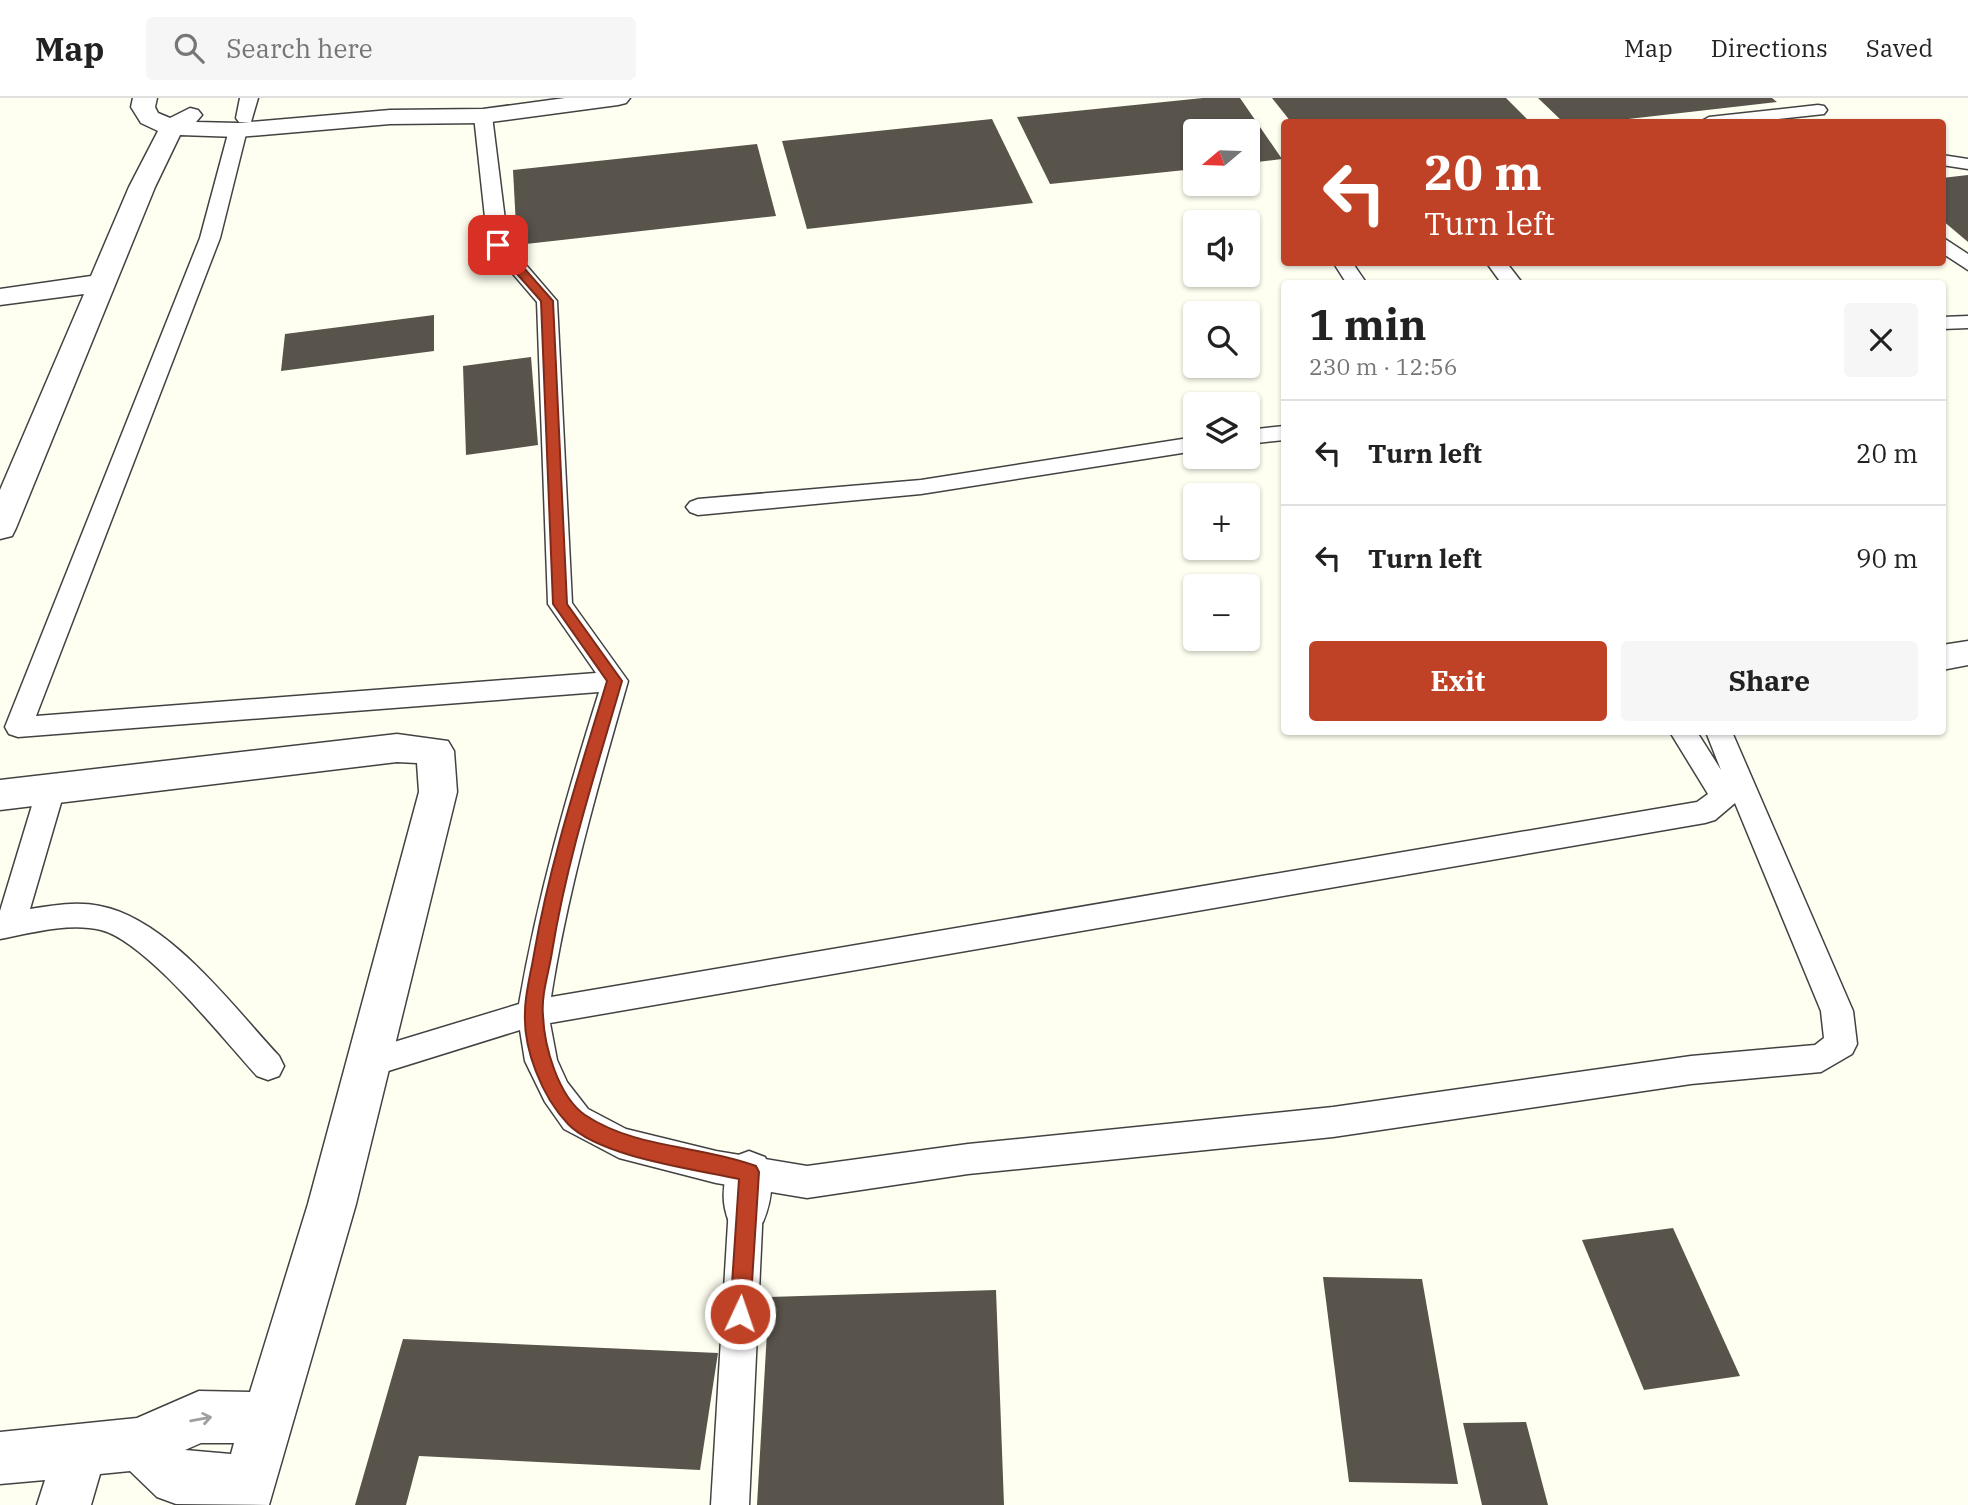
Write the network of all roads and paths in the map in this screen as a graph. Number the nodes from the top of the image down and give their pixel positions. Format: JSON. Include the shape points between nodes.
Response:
{"nodes":[{"id":1,"x":145,"y":98,"type":"edge"},
{"id":2,"x":455,"y":98,"type":"edge"},
{"id":3,"x":618,"y":98,"type":"edge"},
{"id":4,"x":1803,"y":98,"type":"edge"},
{"id":5,"x":178,"y":113,"type":"edge"},
{"id":6,"x":244,"y":115,"type":"edge"},
{"id":7,"x":483,"y":116,"type":"junction"},
{"id":8,"x":1821,"y":116,"type":"edge"},
{"id":9,"x":1765,"y":119,"type":"edge"},
{"id":10,"x":1946,"y":161,"type":"edge"},
{"id":11,"x":1968,"y":164,"type":"edge"},
{"id":12,"x":1946,"y":246,"type":"edge"},
{"id":13,"x":1968,"y":264,"type":"edge"},
{"id":14,"x":1498,"y":266,"type":"edge"},
{"id":15,"x":1510,"y":280,"type":"edge"},
{"id":16,"x":104,"y":283,"type":"junction"},
{"id":17,"x":0,"y":297,"type":"edge"},
{"id":18,"x":1968,"y":322,"type":"edge"},
{"id":19,"x":1946,"y":323,"type":"edge"},
{"id":20,"x":1281,"y":433,"type":"edge"},
{"id":21,"x":1260,"y":436,"type":"edge"},
{"id":22,"x":1183,"y":446,"type":"edge"},
{"id":23,"x":698,"y":507,"type":"dead end"},
{"id":24,"x":4,"y":512,"type":"edge"},
{"id":25,"x":1968,"y":653,"type":"edge"},
{"id":26,"x":1946,"y":657,"type":"edge"},
{"id":27,"x":615,"y":681,"type":"junction"},
{"id":28,"x":1684,"y":735,"type":"edge"},
{"id":29,"x":1721,"y":735,"type":"edge"},
{"id":30,"x":51,"y":789,"type":"junction"},
{"id":31,"x":0,"y":795,"type":"edge"},
{"id":32,"x":5,"y":926,"type":"edge"},
{"id":33,"x":533,"y":1013,"type":"junction"},
{"id":34,"x":369,"y":1063,"type":"junction"},
{"id":35,"x":268,"y":1066,"type":"dead end"},
{"id":36,"x":747,"y":1189,"type":"junction"},
{"id":37,"x":268,"y":1418,"type":"junction"},
{"id":38,"x":139,"y":1444,"type":"junction"},
{"id":39,"x":81,"y":1451,"type":"junction"},
{"id":40,"x":0,"y":1458,"type":"edge"},
{"id":41,"x":245,"y":1493,"type":"edge"},
{"id":42,"x":64,"y":1505,"type":"edge"},
{"id":43,"x":730,"y":1505,"type":"edge"}],
"edges":[{"from":1,"to":5,"type":"street","via":[[143,107],[149,118]]},
{"from":2,"to":6,"type":"street"},
{"from":3,"to":7,"type":"street"},
{"from":4,"to":8,"type":"lane"},
{"from":5,"to":6,"type":"street"},
{"from":5,"to":16,"type":"street"},
{"from":6,"to":7,"type":"street"},
{"from":6,"to":27,"type":"lane","via":[[210,238],[18,727]]},
{"from":7,"to":27,"type":"lane","via":[[498,245],[547,301],[560,604]]},
{"from":8,"to":9,"type":"lane"},
{"from":10,"to":11,"type":"lane"},
{"from":12,"to":13,"type":"lane"},
{"from":14,"to":15,"type":"lane"},
{"from":16,"to":17,"type":"street"},
{"from":16,"to":24,"type":"street"},
{"from":18,"to":19,"type":"lane"},
{"from":20,"to":21,"type":"lane"},
{"from":22,"to":23,"type":"lane","via":[[921,487]]},
{"from":25,"to":26,"type":"street"},
{"from":27,"to":33,"type":"lane","via":[[565,845]]},
{"from":28,"to":33,"type":"lane","via":[[1724,797],[1705,812]]},
{"from":29,"to":36,"type":"lane","via":[[1837,1011],[1841,1044],[1821,1058],[1691,1070],[1334,1122],[968,1159]]},
{"from":30,"to":31,"type":"street"},
{"from":30,"to":32,"type":"lane"},
{"from":30,"to":34,"type":"street","via":[[397,748],[435,751],[438,792]]},
{"from":32,"to":35,"type":"lane","via":[[44,917],[103,918],[147,941]]},
{"from":33,"to":34,"type":"lane"},
{"from":33,"to":36,"type":"lane","via":[[541,1061],[576,1119],[619,1143]]},
{"from":34,"to":37,"type":"street"},
{"from":36,"to":43,"type":"lane"},
{"from":38,"to":37,"type":"street","one_way":true,"via":[[199,1417]]},
{"from":37,"to":41,"type":"street"},
{"from":38,"to":39,"type":"street"},
{"from":38,"to":41,"type":"street","via":[[176,1478]]},
{"from":39,"to":40,"type":"street"},
{"from":39,"to":42,"type":"street"}]}
